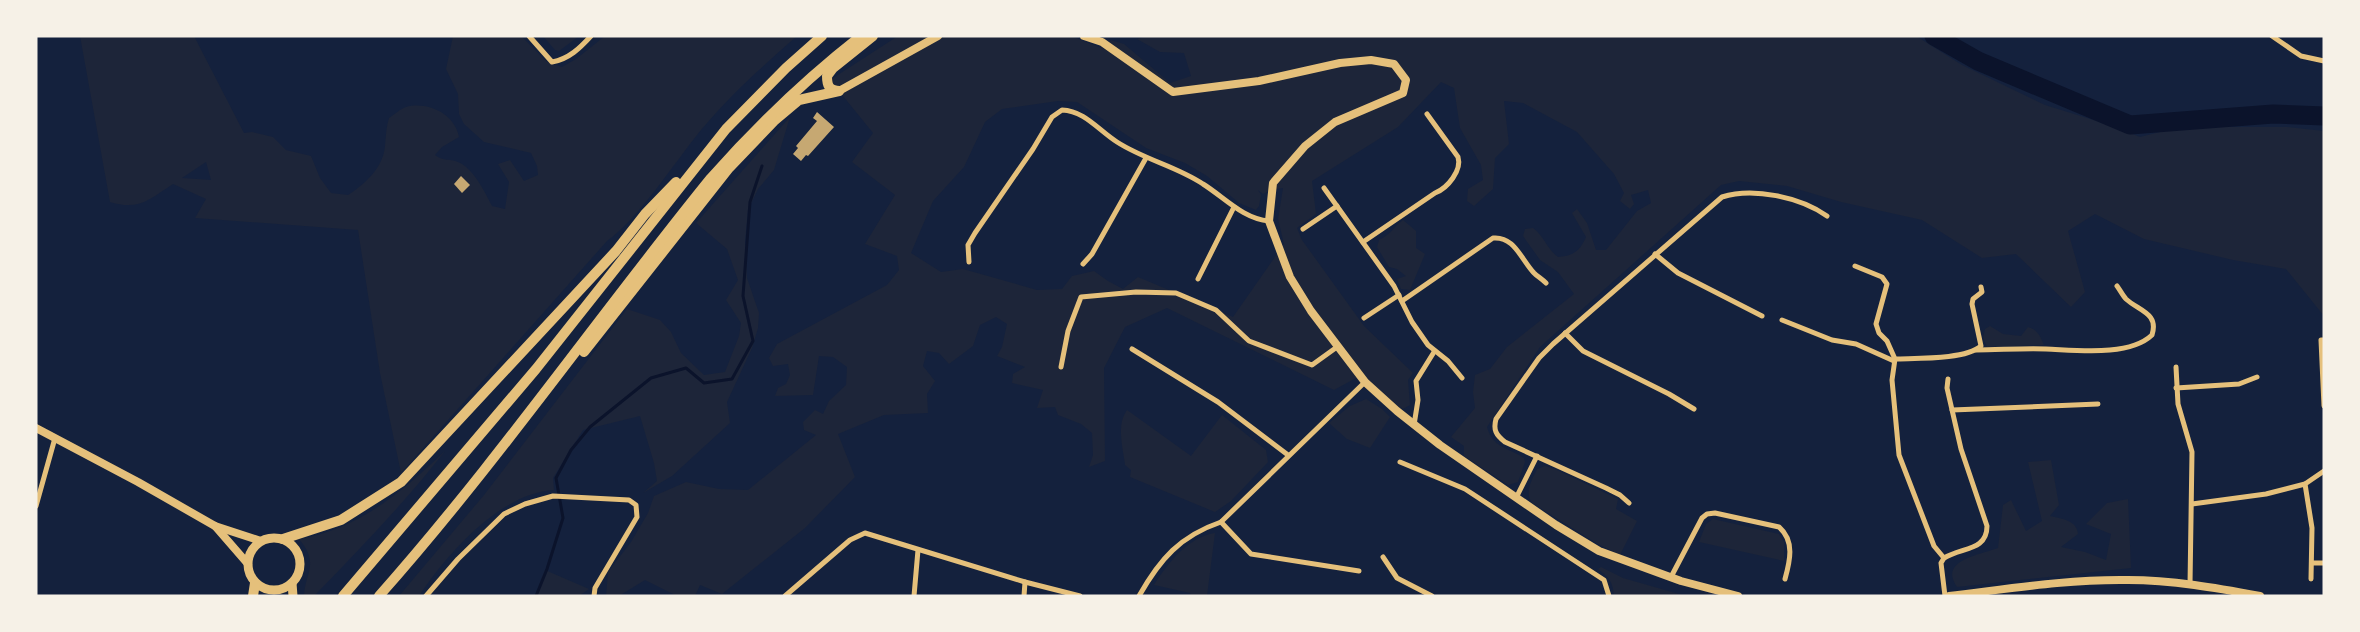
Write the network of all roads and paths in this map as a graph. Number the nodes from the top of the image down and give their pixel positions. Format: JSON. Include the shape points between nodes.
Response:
{"nodes":[{"id":1,"x":529,"y":36,"type":"edge"},
{"id":2,"x":591,"y":36,"type":"edge"},
{"id":3,"x":822,"y":36,"type":"edge"},
{"id":4,"x":861,"y":36,"type":"edge"},
{"id":5,"x":874,"y":36,"type":"edge"},
{"id":6,"x":938,"y":36,"type":"edge"},
{"id":7,"x":1084,"y":36,"type":"edge"},
{"id":8,"x":2272,"y":36,"type":"edge"},
{"id":9,"x":2324,"y":61,"type":"edge"},
{"id":10,"x":839,"y":91,"type":"junction"},
{"id":11,"x":1428,"y":114,"type":"dead end"},
{"id":12,"x":726,"y":129,"type":"junction"},
{"id":13,"x":1146,"y":158,"type":"junction"},
{"id":14,"x":1324,"y":188,"type":"dead end"},
{"id":15,"x":1337,"y":206,"type":"junction"},
{"id":16,"x":1234,"y":207,"type":"junction"},
{"id":17,"x":1827,"y":216,"type":"dead end"},
{"id":18,"x":1269,"y":221,"type":"junction"},
{"id":19,"x":1303,"y":229,"type":"dead end"},
{"id":20,"x":1362,"y":242,"type":"junction"},
{"id":21,"x":1655,"y":254,"type":"junction"},
{"id":22,"x":969,"y":262,"type":"dead end"},
{"id":23,"x":1083,"y":264,"type":"dead end"},
{"id":24,"x":1855,"y":266,"type":"dead end"},
{"id":25,"x":1198,"y":279,"type":"dead end"},
{"id":26,"x":1546,"y":283,"type":"dead end"},
{"id":27,"x":2117,"y":286,"type":"dead end"},
{"id":28,"x":1981,"y":287,"type":"dead end"},
{"id":29,"x":1399,"y":295,"type":"junction"},
{"id":30,"x":1402,"y":301,"type":"junction"},
{"id":31,"x":1762,"y":316,"type":"dead end"},
{"id":32,"x":1364,"y":318,"type":"dead end"},
{"id":33,"x":1782,"y":320,"type":"dead end"},
{"id":34,"x":1565,"y":333,"type":"junction"},
{"id":35,"x":2324,"y":340,"type":"edge"},
{"id":36,"x":1338,"y":347,"type":"junction"},
{"id":37,"x":1132,"y":350,"type":"dead end"},
{"id":38,"x":1976,"y":350,"type":"junction"},
{"id":39,"x":1434,"y":352,"type":"junction"},
{"id":40,"x":1894,"y":360,"type":"junction"},
{"id":41,"x":1061,"y":367,"type":"dead end"},
{"id":42,"x":2176,"y":367,"type":"dead end"},
{"id":43,"x":2257,"y":377,"type":"dead end"},
{"id":44,"x":1462,"y":378,"type":"dead end"},
{"id":45,"x":1948,"y":379,"type":"dead end"},
{"id":46,"x":1365,"y":382,"type":"junction"},
{"id":47,"x":2176,"y":388,"type":"junction"},
{"id":48,"x":2098,"y":404,"type":"dead end"},
{"id":49,"x":2324,"y":406,"type":"edge"},
{"id":50,"x":1694,"y":409,"type":"dead end"},
{"id":51,"x":1952,"y":410,"type":"junction"},
{"id":52,"x":1414,"y":426,"type":"junction"},
{"id":53,"x":36,"y":428,"type":"edge"},
{"id":54,"x":55,"y":438,"type":"junction"},
{"id":55,"x":495,"y":456,"type":"junction"},
{"id":56,"x":1288,"y":456,"type":"junction"},
{"id":57,"x":1537,"y":456,"type":"junction"},
{"id":58,"x":1400,"y":462,"type":"dead end"},
{"id":59,"x":2324,"y":471,"type":"edge"},
{"id":60,"x":2305,"y":484,"type":"junction"},
{"id":61,"x":1516,"y":498,"type":"junction"},
{"id":62,"x":1629,"y":503,"type":"dead end"},
{"id":63,"x":2192,"y":504,"type":"junction"},
{"id":64,"x":36,"y":506,"type":"edge"},
{"id":65,"x":1221,"y":522,"type":"junction"},
{"id":66,"x":215,"y":526,"type":"junction"},
{"id":67,"x":283,"y":539,"type":"junction"},
{"id":68,"x":261,"y":541,"type":"junction"},
{"id":69,"x":918,"y":550,"type":"junction"},
{"id":70,"x":1383,"y":557,"type":"dead end"},
{"id":71,"x":1944,"y":558,"type":"junction"},
{"id":72,"x":2312,"y":563,"type":"junction"},
{"id":73,"x":2324,"y":563,"type":"edge"},
{"id":74,"x":248,"y":564,"type":"junction"},
{"id":75,"x":1359,"y":571,"type":"dead end"},
{"id":76,"x":1671,"y":577,"type":"junction"},
{"id":77,"x":2311,"y":579,"type":"dead end"},
{"id":78,"x":1785,"y":580,"type":"dead end"},
{"id":79,"x":1026,"y":582,"type":"junction"},
{"id":80,"x":255,"y":583,"type":"junction"},
{"id":81,"x":292,"y":583,"type":"junction"},
{"id":82,"x":2190,"y":584,"type":"junction"},
{"id":83,"x":274,"y":593,"type":"edge"},
{"id":84,"x":253,"y":596,"type":"edge"},
{"id":85,"x":293,"y":596,"type":"edge"},
{"id":86,"x":343,"y":596,"type":"edge"},
{"id":87,"x":379,"y":596,"type":"edge"},
{"id":88,"x":426,"y":596,"type":"edge"},
{"id":89,"x":594,"y":596,"type":"edge"},
{"id":90,"x":785,"y":596,"type":"edge"},
{"id":91,"x":914,"y":596,"type":"edge"},
{"id":92,"x":1024,"y":596,"type":"edge"},
{"id":93,"x":1080,"y":596,"type":"edge"},
{"id":94,"x":1139,"y":596,"type":"edge"},
{"id":95,"x":1432,"y":596,"type":"edge"},
{"id":96,"x":1609,"y":596,"type":"edge"},
{"id":97,"x":1738,"y":596,"type":"edge"},
{"id":98,"x":1947,"y":596,"type":"edge"},
{"id":99,"x":2260,"y":596,"type":"edge"}],
"edges":[{"from":1,"to":2,"type":"street","via":[[552,62],[580,49]]},
{"from":3,"to":12,"type":"highway"},
{"from":4,"to":55,"type":"highway","via":[[783,102],[711,178]]},
{"from":5,"to":10,"type":"highway","via":[[827,76],[829,88]]},
{"from":6,"to":10,"type":"street"},
{"from":7,"to":18,"type":"street","via":[[1102,42],[1172,92],[1259,81],[1340,63],[1372,60],[1394,64],[1406,80],[1403,93],[1335,122],[1305,146],[1273,183]]},
{"from":8,"to":9,"type":"street","via":[[2301,56]]},
{"from":10,"to":55,"type":"highway","via":[[799,100],[729,168],[520,434]]},
{"from":11,"to":20,"type":"street","via":[[1458,157],[1451,182]]},
{"from":12,"to":67,"type":"highway","via":[[401,482],[341,520]]},
{"from":12,"to":86,"type":"highway","via":[[536,369]]},
{"from":13,"to":16,"type":"street","via":[[1174,167]]},
{"from":13,"to":22,"type":"street","via":[[1116,142],[1075,112],[1057,112],[975,233],[968,245]]},
{"from":13,"to":23,"type":"street","via":[[1092,254]]},
{"from":14,"to":15,"type":"street"},
{"from":15,"to":19,"type":"street"},
{"from":15,"to":20,"type":"street"},
{"from":16,"to":18,"type":"street"},
{"from":16,"to":25,"type":"street"},
{"from":17,"to":21,"type":"street","via":[[1813,206],[1776,195],[1730,194],[1722,197]]},
{"from":18,"to":36,"type":"street","via":[[1290,277]]},
{"from":20,"to":29,"type":"street"},
{"from":21,"to":31,"type":"street","via":[[1678,273]]},
{"from":21,"to":34,"type":"street"},
{"from":24,"to":40,"type":"street","via":[[1882,277],[1887,284],[1876,324]]},
{"from":26,"to":30,"type":"street","via":[[1509,242],[1502,237],[1493,238]]},
{"from":27,"to":38,"type":"street","via":[[2126,299],[2151,315],[2152,335],[2139,343],[2095,350]]},
{"from":28,"to":38,"type":"street","via":[[1982,292],[1973,299],[1973,316],[1981,346]]},
{"from":29,"to":30,"type":"street"},
{"from":29,"to":32,"type":"street"},
{"from":30,"to":39,"type":"street","via":[[1412,322]]},
{"from":33,"to":40,"type":"street"},
{"from":34,"to":50,"type":"street","via":[[1583,352]]},
{"from":34,"to":57,"type":"street","via":[[1539,358],[1494,426],[1495,433],[1504,442]]},
{"from":35,"to":49,"type":"street","via":[[2321,340]]},
{"from":36,"to":41,"type":"street","via":[[1312,365],[1249,341],[1216,310],[1184,296],[1136,292],[1081,297],[1068,331]]},
{"from":36,"to":46,"type":"street"},
{"from":37,"to":56,"type":"street","via":[[1218,402]]},
{"from":38,"to":40,"type":"street","via":[[1951,356]]},
{"from":39,"to":44,"type":"street"},
{"from":39,"to":52,"type":"street","via":[[1416,381],[1418,400]]},
{"from":40,"to":71,"type":"street","via":[[1893,410],[1900,455],[1934,546]]},
{"from":42,"to":47,"type":"street"},
{"from":43,"to":47,"type":"street","via":[[2239,384]]},
{"from":45,"to":51,"type":"street","via":[[1946,388]]},
{"from":46,"to":52,"type":"street"},
{"from":46,"to":56,"type":"street"},
{"from":47,"to":63,"type":"street","via":[[2192,451]]},
{"from":48,"to":51,"type":"street"},
{"from":51,"to":71,"type":"street","via":[[1960,449],[1987,526],[1987,536],[1982,544]]},
{"from":52,"to":61,"type":"street"},
{"from":53,"to":54,"type":"street"},
{"from":54,"to":64,"type":"street"},
{"from":54,"to":66,"type":"street"},
{"from":55,"to":87,"type":"highway"},
{"from":56,"to":65,"type":"street"},
{"from":57,"to":61,"type":"street"},
{"from":57,"to":62,"type":"street","via":[[1620,494]]},
{"from":58,"to":96,"type":"street","via":[[1465,489],[1604,580]]},
{"from":59,"to":60,"type":"street"},
{"from":60,"to":63,"type":"street","via":[[2266,494]]},
{"from":60,"to":72,"type":"street","via":[[2312,528]]},
{"from":61,"to":76,"type":"street","via":[[1600,551]]},
{"from":63,"to":82,"type":"street"},
{"from":65,"to":75,"type":"street","via":[[1251,554]]},
{"from":65,"to":94,"type":"street","via":[[1199,529],[1182,540],[1154,569]]},
{"from":66,"to":68,"type":"street"},
{"from":66,"to":74,"type":"street"},
{"from":67,"to":68,"type":"main road"},
{"from":67,"to":81,"type":"main road","via":[[296,549],[299,556],[299,572]]},
{"from":68,"to":74,"type":"main road","via":[[253,548]]},
{"from":69,"to":79,"type":"street"},
{"from":69,"to":90,"type":"street","via":[[865,533],[850,540]]},
{"from":69,"to":91,"type":"street"},
{"from":70,"to":95,"type":"street","via":[[1397,578]]},
{"from":71,"to":98,"type":"street","via":[[1941,563]]},
{"from":72,"to":73,"type":"street"},
{"from":72,"to":77,"type":"street"},
{"from":74,"to":80,"type":"main road"},
{"from":76,"to":78,"type":"street","via":[[1702,518],[1715,513],[1779,527],[1790,540],[1790,562]]},
{"from":76,"to":97,"type":"street"},
{"from":79,"to":92,"type":"street"},
{"from":79,"to":93,"type":"street"},
{"from":80,"to":83,"type":"main road"},
{"from":80,"to":84,"type":"highway"},
{"from":81,"to":83,"type":"main road"},
{"from":81,"to":85,"type":"main road"},
{"from":82,"to":98,"type":"street","via":[[2097,580]]},
{"from":82,"to":99,"type":"street"},
{"from":88,"to":89,"type":"street","via":[[504,514],[525,504],[553,496],[629,500],[636,505],[637,517],[595,588]]}]}
